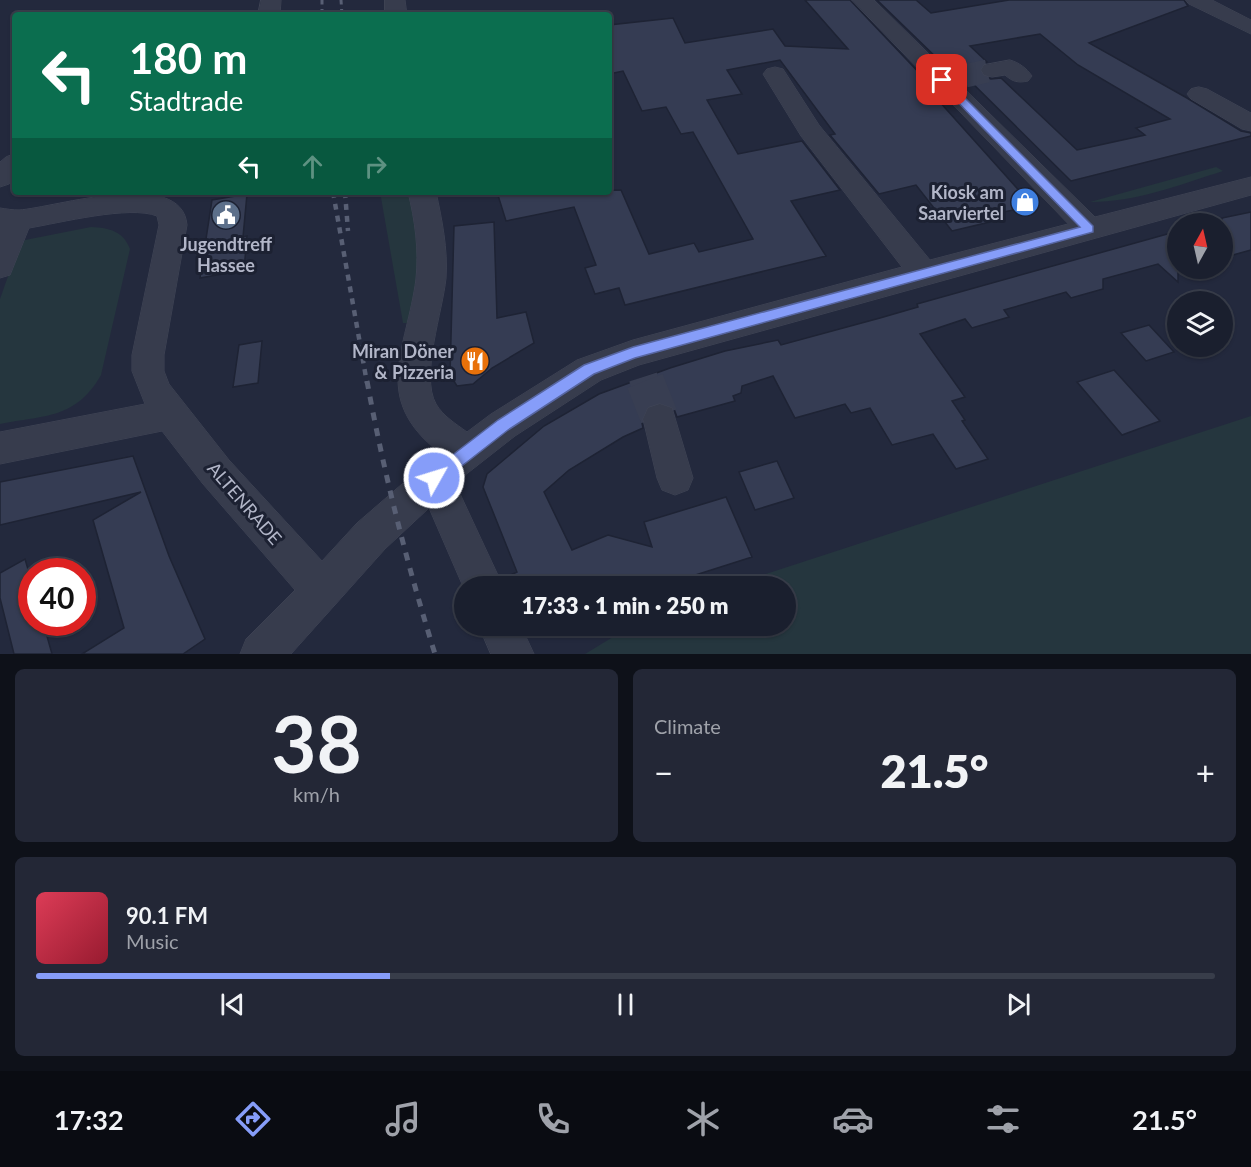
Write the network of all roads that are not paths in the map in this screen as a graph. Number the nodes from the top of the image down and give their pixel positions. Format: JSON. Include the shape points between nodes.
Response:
{"nodes":[{"id":1,"x":862,"y":0,"type":"edge"},
{"id":2,"x":1196,"y":0,"type":"edge"},
{"id":3,"x":1251,"y":28,"type":"edge"},
{"id":4,"x":992,"y":70,"type":"tunnel mouth"},
{"id":5,"x":775,"y":74,"type":"dead end"},
{"id":6,"x":1020,"y":76,"type":"dead end"},
{"id":7,"x":1199,"y":94,"type":"dead end"},
{"id":8,"x":1251,"y":123,"type":"edge"},
{"id":9,"x":12,"y":166,"type":"edge"},
{"id":10,"x":0,"y":178,"type":"edge"},
{"id":11,"x":1251,"y":186,"type":"edge"},
{"id":12,"x":422,"y":195,"type":"edge"},
{"id":13,"x":94,"y":200,"type":"edge"},
{"id":14,"x":9,"y":219,"type":"edge"},
{"id":15,"x":1089,"y":229,"type":"junction"},
{"id":16,"x":0,"y":267,"type":"edge"},
{"id":17,"x":923,"y":273,"type":"junction"},
{"id":18,"x":170,"y":414,"type":"junction"},
{"id":19,"x":660,"y":419,"type":"tunnel mouth"},
{"id":20,"x":0,"y":448,"type":"edge"},
{"id":21,"x":466,"y":452,"type":"junction"},
{"id":22,"x":434,"y":478,"type":"junction"},
{"id":23,"x":675,"y":478,"type":"dead end"},
{"id":24,"x":478,"y":576,"type":"edge"},
{"id":25,"x":322,"y":590,"type":"junction"},
{"id":26,"x":505,"y":636,"type":"edge"},
{"id":27,"x":261,"y":654,"type":"edge"},
{"id":28,"x":513,"y":654,"type":"edge"}],
"edges":[{"from":1,"to":15,"type":"street","via":[[953,78]]},
{"from":2,"to":3,"type":"street"},
{"from":4,"to":6,"type":"street","via":[[1010,67]]},
{"from":5,"to":17,"type":"street","via":[[810,130]]},
{"from":7,"to":8,"type":"street"},
{"from":9,"to":10,"type":"street"},
{"from":11,"to":15,"type":"street"},
{"from":12,"to":21,"type":"street","via":[[432,254],[431,280],[414,363],[418,404],[425,417]]},
{"from":13,"to":14,"type":"street","name":"ALTENRADE"},
{"from":13,"to":18,"type":"street","name":"ALTENRADE","via":[[149,202],[166,208],[174,220],[148,355],[155,391]]},
{"from":14,"to":16,"type":"street","name":"ALTENRADE"},
{"from":15,"to":17,"type":"street"},
{"from":17,"to":21,"type":"street","via":[[638,365],[589,370]]},
{"from":18,"to":20,"type":"street"},
{"from":18,"to":25,"type":"street","name":"ALTENRADE","via":[[216,472]]},
{"from":19,"to":23,"type":"street"},
{"from":21,"to":22,"type":"street"},
{"from":22,"to":24,"type":"street"},
{"from":22,"to":25,"type":"street","via":[[371,536]]},
{"from":25,"to":27,"type":"street"},
{"from":26,"to":28,"type":"street"}]}
